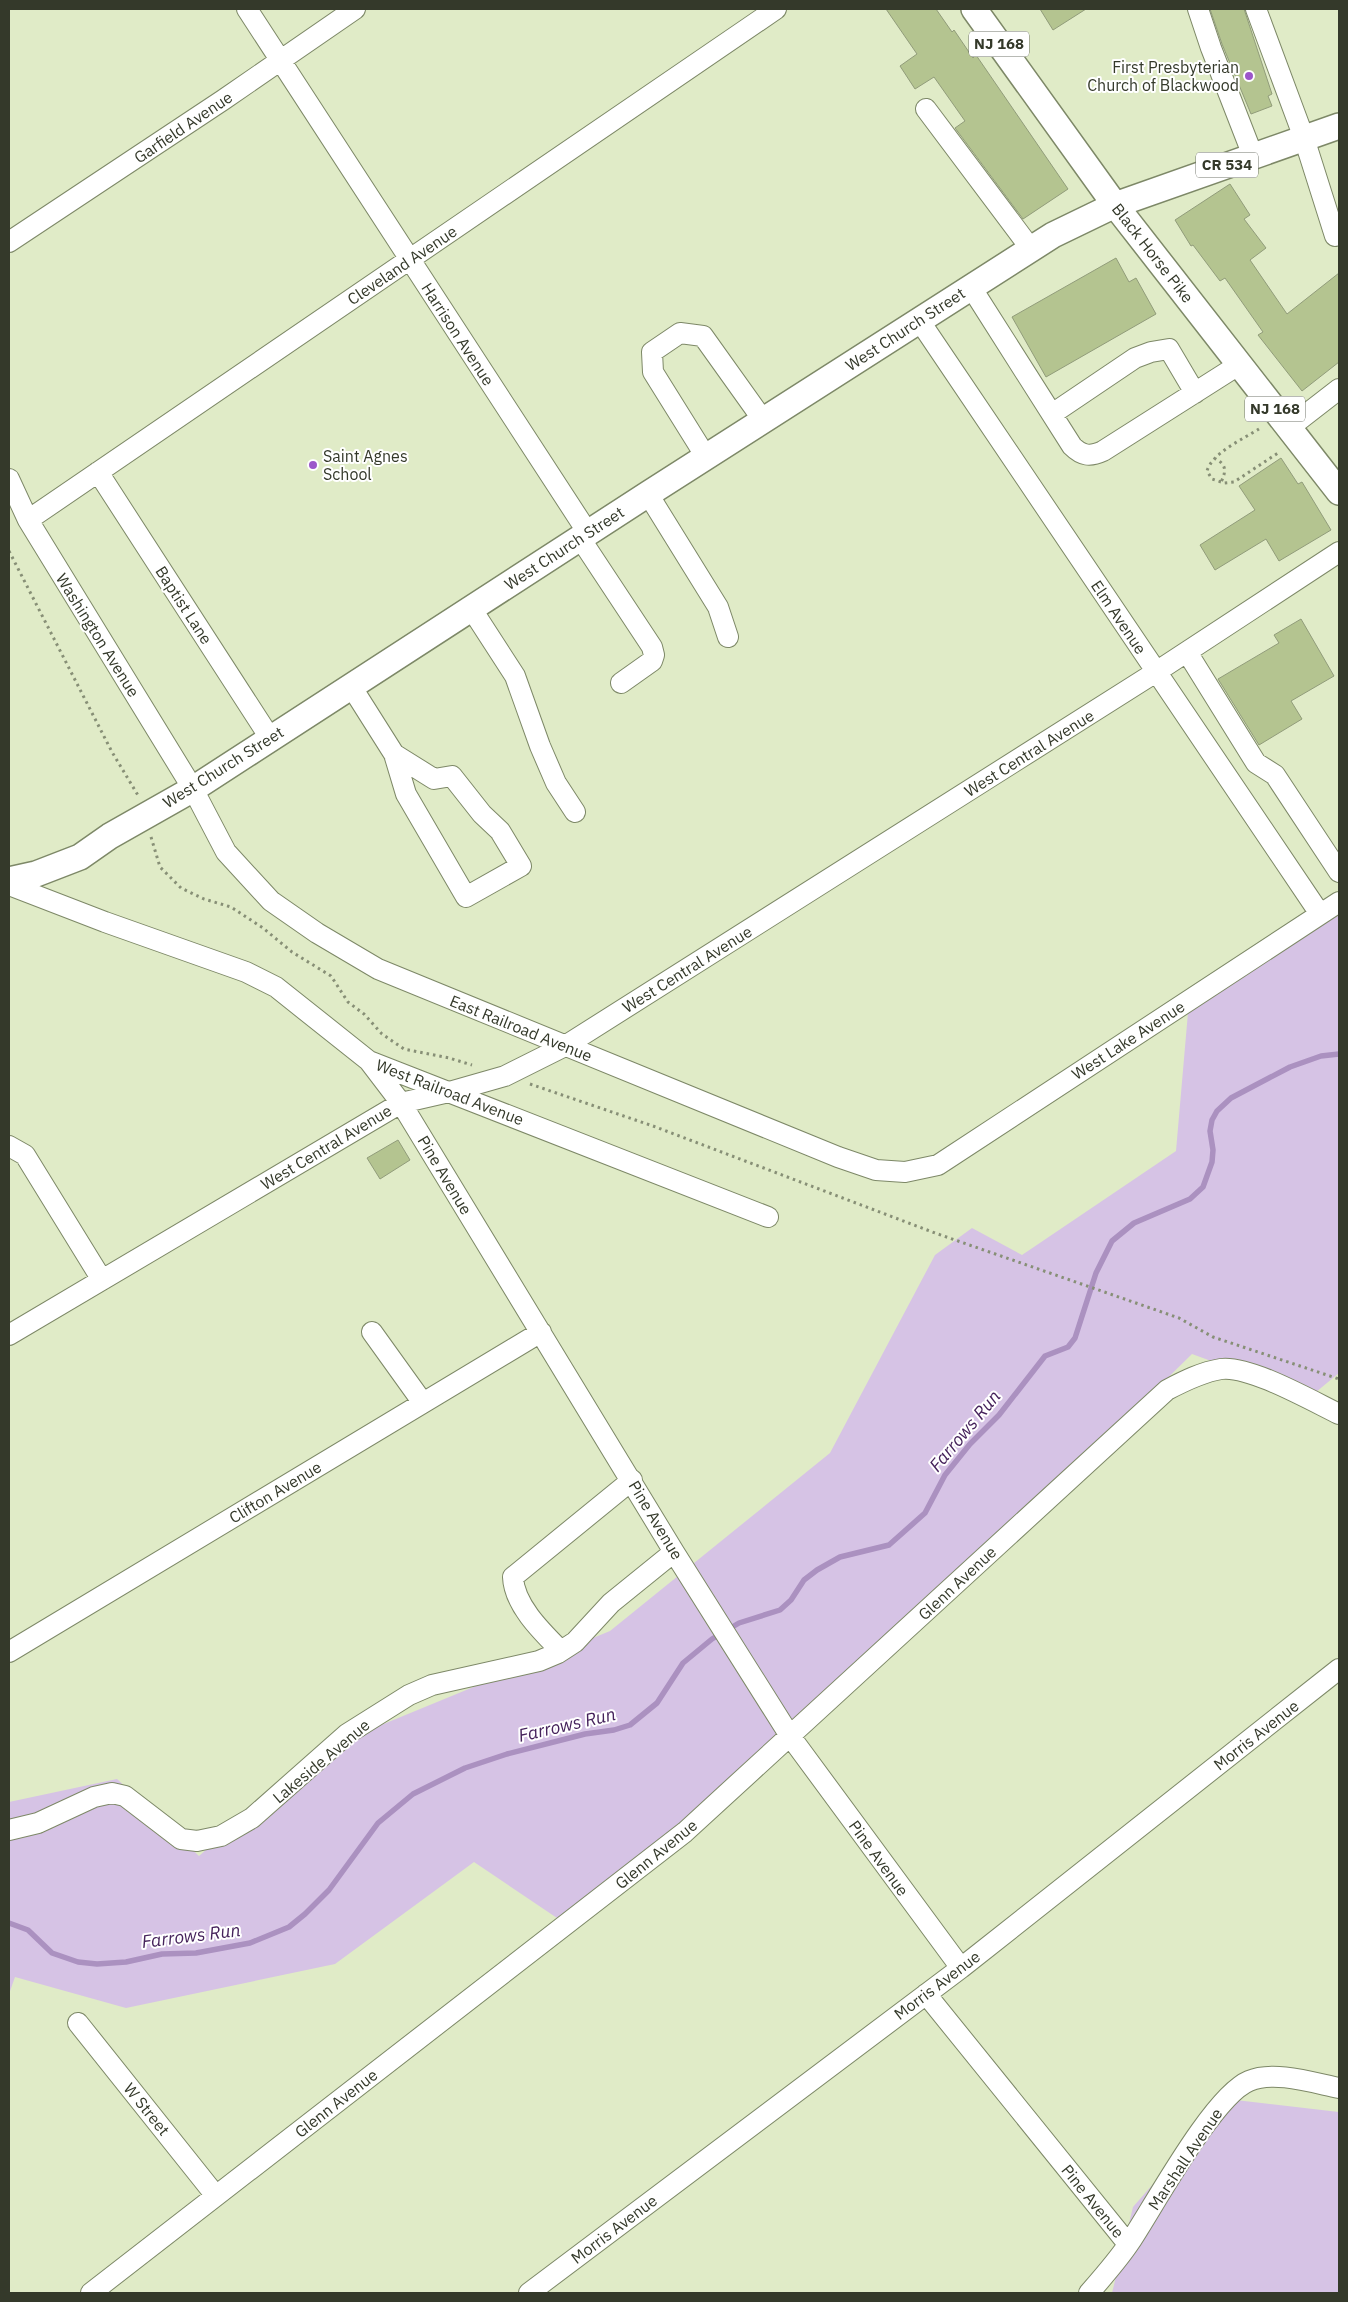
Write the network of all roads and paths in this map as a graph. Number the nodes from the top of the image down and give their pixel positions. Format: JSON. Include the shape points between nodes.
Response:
{"nodes":[{"id":1,"x":247,"y":9,"type":"edge"},
{"id":2,"x":355,"y":9,"type":"edge"},
{"id":3,"x":776,"y":9,"type":"edge"},
{"id":4,"x":974,"y":9,"type":"edge"},
{"id":5,"x":1198,"y":9,"type":"edge"},
{"id":6,"x":1256,"y":9,"type":"edge"},
{"id":7,"x":280,"y":60,"type":"junction"},
{"id":8,"x":926,"y":109,"type":"dead end"},
{"id":9,"x":1339,"y":126,"type":"edge"},
{"id":10,"x":1304,"y":138,"type":"junction"},
{"id":11,"x":1253,"y":156,"type":"junction"},
{"id":12,"x":1114,"y":205,"type":"junction"},
{"id":13,"x":1335,"y":236,"type":"dead end"},
{"id":14,"x":9,"y":242,"type":"edge"},
{"id":15,"x":1031,"y":249,"type":"junction"},
{"id":16,"x":410,"y":259,"type":"junction"},
{"id":17,"x":971,"y":287,"type":"junction"},
{"id":18,"x":919,"y":320,"type":"junction"},
{"id":19,"x":1240,"y":364,"type":"junction"},
{"id":20,"x":1339,"y":389,"type":"edge"},
{"id":21,"x":1195,"y":393,"type":"junction"},
{"id":22,"x":1052,"y":414,"type":"junction"},
{"id":23,"x":763,"y":420,"type":"junction"},
{"id":24,"x":1290,"y":427,"type":"junction"},
{"id":25,"x":1259,"y":428,"type":"dead end"},
{"id":26,"x":1278,"y":453,"type":"dead end"},
{"id":27,"x":706,"y":457,"type":"junction"},
{"id":28,"x":1214,"y":458,"type":"junction"},
{"id":29,"x":98,"y":472,"type":"junction"},
{"id":30,"x":9,"y":479,"type":"edge"},
{"id":31,"x":1221,"y":482,"type":"junction"},
{"id":32,"x":1339,"y":492,"type":"edge"},
{"id":33,"x":648,"y":494,"type":"junction"},
{"id":34,"x":28,"y":520,"type":"junction"},
{"id":35,"x":584,"y":535,"type":"junction"},
{"id":36,"x":1339,"y":552,"type":"edge"},
{"id":37,"x":471,"y":608,"type":"junction"},
{"id":38,"x":728,"y":637,"type":"dead end"},
{"id":39,"x":1187,"y":652,"type":"junction"},
{"id":40,"x":1156,"y":672,"type":"junction"},
{"id":41,"x":622,"y":683,"type":"dead end"},
{"id":42,"x":351,"y":686,"type":"junction"},
{"id":43,"x":270,"y":738,"type":"junction"},
{"id":44,"x":394,"y":754,"type":"junction"},
{"id":45,"x":1256,"y":763,"type":"junction"},
{"id":46,"x":1230,"y":781,"type":"junction"},
{"id":47,"x":192,"y":789,"type":"junction"},
{"id":48,"x":575,"y":812,"type":"dead end"},
{"id":49,"x":1339,"y":872,"type":"edge"},
{"id":50,"x":9,"y":880,"type":"edge"},
{"id":51,"x":9,"y":885,"type":"edge"},
{"id":52,"x":1339,"y":902,"type":"edge"},
{"id":53,"x":1320,"y":914,"type":"junction"},
{"id":54,"x":565,"y":1046,"type":"junction"},
{"id":55,"x":369,"y":1061,"type":"junction"},
{"id":56,"x":449,"y":1092,"type":"junction"},
{"id":57,"x":401,"y":1103,"type":"junction"},
{"id":58,"x":9,"y":1146,"type":"edge"},
{"id":59,"x":914,"y":1170,"type":"joint"},
{"id":60,"x":768,"y":1217,"type":"dead end"},
{"id":61,"x":1036,"y":1267,"type":"dead end"},
{"id":62,"x":102,"y":1280,"type":"junction"},
{"id":63,"x":372,"y":1332,"type":"dead end"},
{"id":64,"x":540,"y":1332,"type":"junction"},
{"id":65,"x":9,"y":1335,"type":"edge"},
{"id":66,"x":1339,"y":1379,"type":"edge"},
{"id":67,"x":423,"y":1403,"type":"junction"},
{"id":68,"x":1339,"y":1414,"type":"edge"},
{"id":69,"x":632,"y":1480,"type":"junction"},
{"id":70,"x":674,"y":1552,"type":"junction"},
{"id":71,"x":562,"y":1651,"type":"junction"},
{"id":72,"x":9,"y":1652,"type":"edge"},
{"id":73,"x":1339,"y":1669,"type":"edge"},
{"id":74,"x":790,"y":1736,"type":"junction"},
{"id":75,"x":9,"y":1830,"type":"edge"},
{"id":76,"x":961,"y":1968,"type":"junction"},
{"id":77,"x":926,"y":1994,"type":"junction"},
{"id":78,"x":78,"y":2022,"type":"dead end"},
{"id":79,"x":1339,"y":2088,"type":"edge"},
{"id":80,"x":216,"y":2196,"type":"junction"},
{"id":81,"x":1128,"y":2244,"type":"junction"},
{"id":82,"x":91,"y":2293,"type":"edge"},
{"id":83,"x":529,"y":2293,"type":"edge"},
{"id":84,"x":1089,"y":2293,"type":"edge"}],
"edges":[{"from":1,"to":7,"type":"street","name":"Harrison Avenue"},
{"from":2,"to":7,"type":"street","name":"Garfield Avenue"},
{"from":3,"to":16,"type":"street","name":"Cleveland Avenue"},
{"from":4,"to":12,"type":"main road","name":"Black Horse Pike","number":"NJ 168"},
{"from":5,"to":11,"type":"street"},
{"from":6,"to":10,"type":"street"},
{"from":7,"to":14,"type":"street","name":"Garfield Avenue"},
{"from":7,"to":16,"type":"street","name":"Harrison Avenue"},
{"from":8,"to":15,"type":"street"},
{"from":9,"to":10,"type":"main road","number":"CR 534"},
{"from":10,"to":11,"type":"main road","number":"CR 534"},
{"from":10,"to":13,"type":"street"},
{"from":11,"to":12,"type":"main road","number":"CR 534"},
{"from":12,"to":15,"type":"main road","name":"West Church Street","number":"CR 534"},
{"from":12,"to":19,"type":"main road","name":"Black Horse Pike","number":"NJ 168"},
{"from":15,"to":17,"type":"main road","name":"West Church Street","number":"CR 534"},
{"from":16,"to":29,"type":"street","name":"Cleveland Avenue"},
{"from":16,"to":35,"type":"street","name":"Harrison Avenue"},
{"from":17,"to":18,"type":"main road","name":"West Church Street","number":"CR 534"},
{"from":17,"to":22,"type":"street"},
{"from":18,"to":23,"type":"main road","name":"West Church Street","number":"CR 534"},
{"from":18,"to":40,"type":"street","name":"Elm Avenue"},
{"from":19,"to":21,"type":"street"},
{"from":19,"to":24,"type":"main road","name":"Black Horse Pike","number":"NJ 168"},
{"from":20,"to":24,"type":"street"},
{"from":21,"to":22,"type":"street","via":[[1093,456],[1077,451]]},
{"from":21,"to":22,"type":"street","via":[[1169,350],[1151,352],[1136,358]]},
{"from":23,"to":27,"type":"main road","name":"West Church Street","number":"CR 534"},
{"from":23,"to":27,"type":"street","via":[[703,336],[680,333],[652,352],[653,372]]},
{"from":24,"to":32,"type":"main road","name":"Black Horse Pike","number":"NJ 168"},
{"from":25,"to":28,"type":"path"},
{"from":26,"to":31,"type":"path","via":[[1234,482]]},
{"from":27,"to":33,"type":"main road","name":"West Church Street","number":"CR 534"},
{"from":28,"to":31,"type":"path","via":[[1225,467]]},
{"from":28,"to":31,"type":"path","via":[[1207,471],[1212,479]]},
{"from":29,"to":34,"type":"street","name":"Cleveland Avenue"},
{"from":29,"to":43,"type":"street","name":"Baptist Lane"},
{"from":30,"to":34,"type":"street","name":"Washington Avenue"},
{"from":33,"to":35,"type":"main road","name":"West Church Street","number":"CR 534"},
{"from":33,"to":38,"type":"street","via":[[718,607]]},
{"from":34,"to":47,"type":"street","name":"Washington Avenue"},
{"from":35,"to":37,"type":"main road","name":"West Church Street","number":"CR 534"},
{"from":35,"to":41,"type":"street","name":"Harrison Avenue","via":[[652,647],[652,661]]},
{"from":36,"to":39,"type":"street","name":"West Central Avenue"},
{"from":37,"to":42,"type":"main road","name":"West Church Street","number":"CR 534"},
{"from":37,"to":48,"type":"street","via":[[515,676],[553,775]]},
{"from":39,"to":40,"type":"street","name":"West Central Avenue"},
{"from":39,"to":45,"type":"street"},
{"from":40,"to":46,"type":"street","name":"Elm Avenue"},
{"from":40,"to":54,"type":"street","name":"West Central Avenue"},
{"from":42,"to":43,"type":"main road","name":"West Church Street","number":"CR 534"},
{"from":42,"to":44,"type":"street"},
{"from":43,"to":47,"type":"main road","name":"West Church Street","number":"CR 534"},
{"from":44,"to":44,"type":"street","via":[[406,794],[466,897],[521,866],[500,831],[452,776],[434,779]]},
{"from":45,"to":46,"type":"street"},
{"from":45,"to":49,"type":"street","via":[[1275,775]]},
{"from":46,"to":53,"type":"street","name":"Elm Avenue"},
{"from":47,"to":50,"type":"main road","name":"West Church Street","number":"CR 534","via":[[80,857],[36,874]]},
{"from":47,"to":54,"type":"street","name":"East Railroad Avenue","via":[[226,852],[271,901],[317,934],[378,969]]},
{"from":51,"to":55,"type":"street","name":"West Railroad Avenue","via":[[276,986]]},
{"from":52,"to":53,"type":"street","name":"West Lake Avenue"},
{"from":53,"to":59,"type":"street","name":"West Lake Avenue","via":[[938,1165]]},
{"from":54,"to":56,"type":"street","name":"West Central Avenue","via":[[505,1076]]},
{"from":54,"to":59,"type":"street","name":"East Railroad Avenue","via":[[838,1157],[876,1170]]},
{"from":55,"to":56,"type":"street","name":"West Railroad Avenue"},
{"from":55,"to":57,"type":"street","name":"Pine Avenue"},
{"from":56,"to":57,"type":"street","name":"West Central Avenue"},
{"from":56,"to":60,"type":"street","name":"West Railroad Avenue"},
{"from":57,"to":62,"type":"street","name":"West Central Avenue"},
{"from":57,"to":64,"type":"street","name":"Pine Avenue"},
{"from":58,"to":62,"type":"street","via":[[25,1155]]},
{"from":61,"to":66,"type":"path","via":[[1179,1318],[1213,1337]]},
{"from":62,"to":65,"type":"street","name":"West Central Avenue"},
{"from":63,"to":67,"type":"street"},
{"from":64,"to":67,"type":"street","name":"Clifton Avenue"},
{"from":64,"to":69,"type":"street","name":"Pine Avenue"},
{"from":67,"to":72,"type":"street","name":"Clifton Avenue"},
{"from":68,"to":74,"type":"street","name":"Glenn Avenue","via":[[1245,1371],[1222,1369],[1189,1378],[1167,1390]]},
{"from":69,"to":70,"type":"street","name":"Pine Avenue"},
{"from":69,"to":71,"type":"street","via":[[513,1577],[513,1586],[532,1618]]},
{"from":70,"to":71,"type":"street","name":"Lakeside Avenue","via":[[611,1604],[575,1642]]},
{"from":70,"to":74,"type":"street","name":"Pine Avenue"},
{"from":71,"to":75,"type":"street","name":"Lakeside Avenue","via":[[538,1661],[432,1685],[409,1695],[347,1734],[252,1818],[221,1836],[197,1841],[181,1839],[125,1796],[112,1793],[94,1797],[38,1823]]},
{"from":73,"to":76,"type":"street","name":"Morris Avenue"},
{"from":74,"to":76,"type":"street","name":"Pine Avenue"},
{"from":74,"to":80,"type":"street","name":"Glenn Avenue","via":[[685,1832]]},
{"from":76,"to":77,"type":"street","name":"Morris Avenue"},
{"from":77,"to":81,"type":"street","name":"Pine Avenue"},
{"from":77,"to":83,"type":"street","name":"Morris Avenue"},
{"from":78,"to":80,"type":"street","name":"W Street"},
{"from":79,"to":81,"type":"street","name":"Marshall Avenue","via":[[1299,2079],[1264,2077],[1238,2087],[1209,2118]]},
{"from":80,"to":82,"type":"street","name":"Glenn Avenue"},
{"from":81,"to":84,"type":"street","name":"Marshall Avenue"}]}
